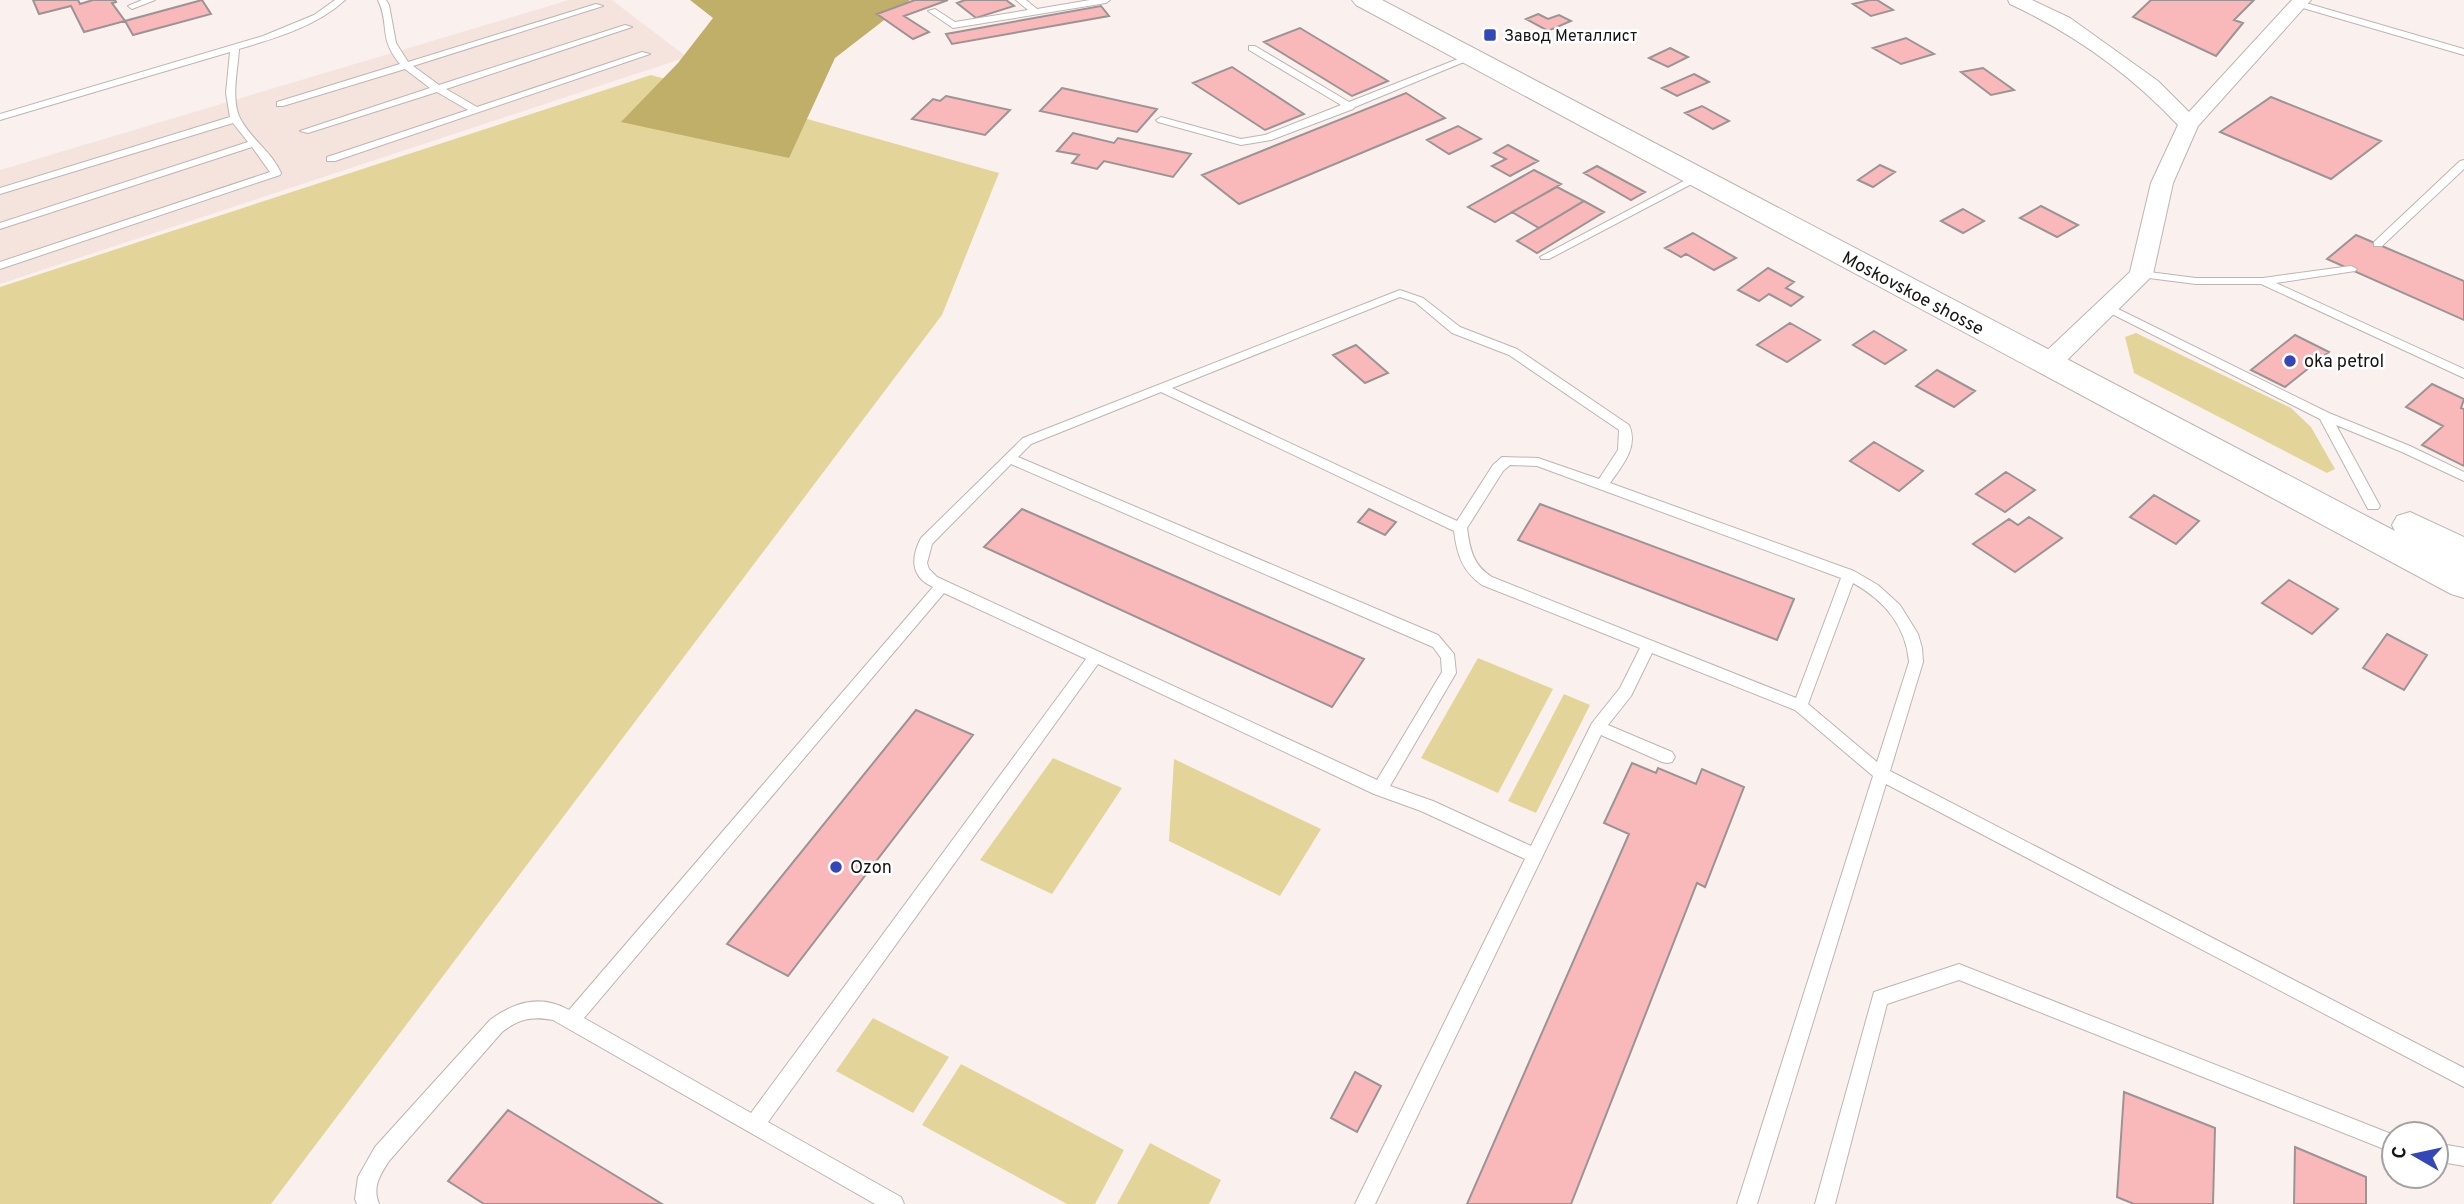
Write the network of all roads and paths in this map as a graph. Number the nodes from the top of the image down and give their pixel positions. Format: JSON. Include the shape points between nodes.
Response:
{"nodes":[{"id":1,"x":151,"y":0,"type":"edge"},
{"id":2,"x":341,"y":0,"type":"edge"},
{"id":3,"x":382,"y":0,"type":"edge"},
{"id":4,"x":1020,"y":0,"type":"edge"},
{"id":5,"x":1106,"y":0,"type":"edge"},
{"id":6,"x":1364,"y":0,"type":"edge"},
{"id":7,"x":1395,"y":0,"type":"edge"},
{"id":8,"x":2017,"y":0,"type":"edge"},
{"id":9,"x":2301,"y":2,"type":"edge"},
{"id":10,"x":132,"y":6,"type":"dead end"},
{"id":11,"x":599,"y":6,"type":"dead end"},
{"id":12,"x":932,"y":11,"type":"dead end"},
{"id":13,"x":1036,"y":12,"type":"junction"},
{"id":14,"x":628,"y":27,"type":"dead end"},
{"id":15,"x":235,"y":47,"type":"junction"},
{"id":16,"x":1252,"y":48,"type":"dead end"},
{"id":17,"x":2464,"y":52,"type":"edge"},
{"id":18,"x":645,"y":54,"type":"dead end"},
{"id":19,"x":1471,"y":57,"type":"junction"},
{"id":20,"x":405,"y":65,"type":"junction"},
{"id":21,"x":439,"y":87,"type":"junction"},
{"id":22,"x":279,"y":104,"type":"dead end"},
{"id":23,"x":1350,"y":107,"type":"junction"},
{"id":24,"x":476,"y":111,"type":"junction"},
{"id":25,"x":0,"y":117,"type":"edge"},
{"id":26,"x":235,"y":119,"type":"junction"},
{"id":27,"x":1161,"y":120,"type":"dead end"},
{"id":28,"x":2189,"y":124,"type":"junction"},
{"id":29,"x":305,"y":131,"type":"dead end"},
{"id":30,"x":255,"y":143,"type":"junction"},
{"id":31,"x":331,"y":159,"type":"dead end"},
{"id":32,"x":2464,"y":163,"type":"edge"},
{"id":33,"x":1696,"y":177,"type":"junction"},
{"id":34,"x":0,"y":191,"type":"edge"},
{"id":35,"x":0,"y":226,"type":"edge"},
{"id":36,"x":2378,"y":244,"type":"dead end"},
{"id":37,"x":1545,"y":257,"type":"dead end"},
{"id":38,"x":0,"y":266,"type":"edge"},
{"id":39,"x":2351,"y":270,"type":"dead end"},
{"id":40,"x":2141,"y":274,"type":"junction"},
{"id":41,"x":2263,"y":281,"type":"junction"},
{"id":42,"x":2108,"y":308,"type":"junction"},
{"id":43,"x":2057,"y":356,"type":"junction"},
{"id":44,"x":2464,"y":374,"type":"edge"},
{"id":45,"x":1160,"y":387,"type":"junction"},
{"id":46,"x":2325,"y":416,"type":"junction"},
{"id":47,"x":1009,"y":458,"type":"junction"},
{"id":48,"x":2464,"y":477,"type":"edge"},
{"id":49,"x":1602,"y":485,"type":"junction"},
{"id":50,"x":2373,"y":506,"type":"junction"},
{"id":51,"x":1460,"y":528,"type":"junction"},
{"id":52,"x":2464,"y":553,"type":"edge"},
{"id":53,"x":1849,"y":575,"type":"junction"},
{"id":54,"x":2464,"y":584,"type":"edge"},
{"id":55,"x":942,"y":586,"type":"junction"},
{"id":56,"x":1648,"y":646,"type":"junction"},
{"id":57,"x":1095,"y":657,"type":"junction"},
{"id":58,"x":1800,"y":706,"type":"junction"},
{"id":59,"x":1597,"y":727,"type":"junction"},
{"id":60,"x":1667,"y":757,"type":"dead end"},
{"id":61,"x":1881,"y":774,"type":"junction"},
{"id":62,"x":1380,"y":789,"type":"junction"},
{"id":63,"x":1535,"y":856,"type":"junction"},
{"id":64,"x":571,"y":1020,"type":"junction"},
{"id":65,"x":2464,"y":1079,"type":"edge"},
{"id":66,"x":754,"y":1125,"type":"junction"},
{"id":67,"x":2380,"y":1138,"type":"edge"},
{"id":68,"x":369,"y":1204,"type":"edge"},
{"id":69,"x":894,"y":1204,"type":"edge"},
{"id":70,"x":1365,"y":1204,"type":"edge"},
{"id":71,"x":1747,"y":1204,"type":"edge"},
{"id":72,"x":1825,"y":1204,"type":"edge"}],
"edges":[{"from":1,"to":10,"type":"lane"},
{"from":2,"to":15,"type":"lane","via":[[317,17]]},
{"from":3,"to":20,"type":"lane","via":[[391,42]]},
{"from":4,"to":13,"type":"lane"},
{"from":5,"to":13,"type":"lane"},
{"from":6,"to":19,"type":"main road","name":"Moskovskoe shosse"},
{"from":7,"to":43,"type":"main road","name":"Moskovskoe shosse"},
{"from":8,"to":28,"type":"street","via":[[2063,22],[2151,85]]},
{"from":9,"to":17,"type":"lane"},
{"from":9,"to":28,"type":"street"},
{"from":11,"to":20,"type":"lane"},
{"from":12,"to":13,"type":"lane","via":[[953,25]]},
{"from":14,"to":21,"type":"lane"},
{"from":15,"to":25,"type":"lane"},
{"from":15,"to":26,"type":"lane","via":[[231,93]]},
{"from":16,"to":23,"type":"lane"},
{"from":18,"to":24,"type":"lane"},
{"from":19,"to":23,"type":"lane"},
{"from":19,"to":33,"type":"main road","name":"Moskovskoe shosse"},
{"from":20,"to":21,"type":"lane"},
{"from":20,"to":22,"type":"lane"},
{"from":21,"to":24,"type":"lane"},
{"from":21,"to":29,"type":"lane"},
{"from":23,"to":27,"type":"lane","via":[[1267,138],[1241,142]]},
{"from":24,"to":31,"type":"lane"},
{"from":26,"to":30,"type":"lane"},
{"from":26,"to":34,"type":"lane"},
{"from":28,"to":40,"type":"street","via":[[2162,183]]},
{"from":30,"to":35,"type":"lane"},
{"from":30,"to":38,"type":"lane","via":[[276,173]]},
{"from":32,"to":36,"type":"lane"},
{"from":33,"to":37,"type":"lane"},
{"from":33,"to":43,"type":"main road","name":"Moskovskoe shosse"},
{"from":39,"to":41,"type":"lane"},
{"from":40,"to":41,"type":"lane","via":[[2196,281]]},
{"from":40,"to":42,"type":"street"},
{"from":41,"to":44,"type":"lane"},
{"from":42,"to":43,"type":"street"},
{"from":42,"to":46,"type":"lane"},
{"from":43,"to":50,"type":"main road","name":"Moskovskoe shosse"},
{"from":43,"to":54,"type":"main road","name":"Moskovskoe shosse"},
{"from":45,"to":47,"type":"lane","via":[[1027,441]]},
{"from":45,"to":49,"type":"lane","via":[[1389,295],[1410,295],[1456,330],[1513,352],[1625,428],[1627,445]]},
{"from":45,"to":51,"type":"lane"},
{"from":46,"to":48,"type":"lane"},
{"from":46,"to":50,"type":"lane"},
{"from":47,"to":55,"type":"lane","via":[[926,541],[919,566],[923,575]]},
{"from":47,"to":62,"type":"lane","via":[[1445,648],[1451,659],[1449,673]]},
{"from":49,"to":51,"type":"lane","via":[[1538,462],[1507,460]]},
{"from":49,"to":53,"type":"lane"},
{"from":50,"to":52,"type":"main road","name":"Moskovskoe shosse"},
{"from":51,"to":56,"type":"lane","via":[[1464,555],[1476,575]]},
{"from":53,"to":58,"type":"lane"},
{"from":53,"to":61,"type":"lane","via":[[1886,600],[1916,649],[1916,662]]},
{"from":55,"to":57,"type":"lane"},
{"from":55,"to":64,"type":"lane"},
{"from":56,"to":58,"type":"lane"},
{"from":56,"to":59,"type":"lane","via":[[1626,692]]},
{"from":57,"to":62,"type":"lane"},
{"from":57,"to":66,"type":"lane"},
{"from":58,"to":61,"type":"lane"},
{"from":59,"to":60,"type":"lane"},
{"from":59,"to":63,"type":"lane"},
{"from":61,"to":65,"type":"lane"},
{"from":61,"to":71,"type":"lane"},
{"from":62,"to":63,"type":"lane"},
{"from":63,"to":70,"type":"lane"},
{"from":64,"to":66,"type":"lane"},
{"from":64,"to":68,"type":"lane","via":[[538,1008],[515,1011],[496,1026],[382,1154],[368,1177],[365,1199]]},
{"from":66,"to":69,"type":"lane"},
{"from":67,"to":72,"type":"lane","via":[[1959,972],[1880,998]]}]}
